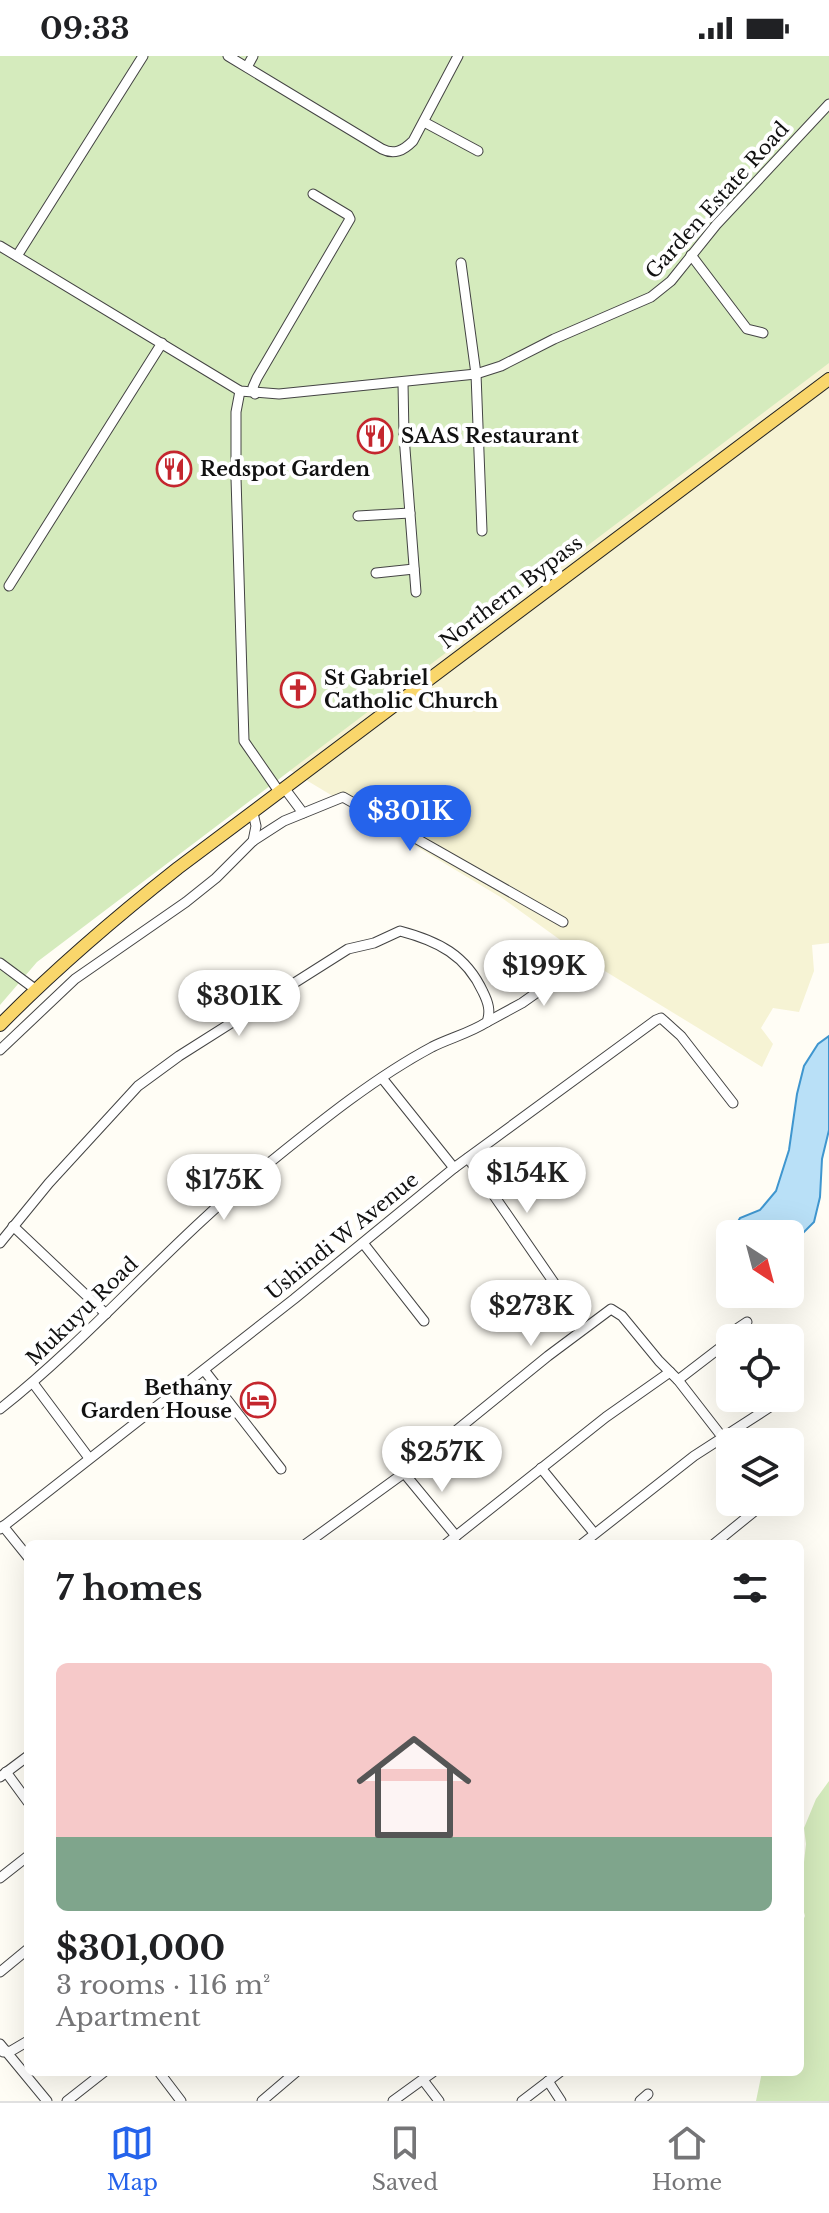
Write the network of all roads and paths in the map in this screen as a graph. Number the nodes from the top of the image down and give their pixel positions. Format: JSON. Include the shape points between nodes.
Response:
{"nodes":[{"id":1,"x":143,"y":56,"type":"edge"},
{"id":2,"x":228,"y":56,"type":"edge"},
{"id":3,"x":253,"y":56,"type":"edge"},
{"id":4,"x":458,"y":56,"type":"edge"},
{"id":5,"x":247,"y":67,"type":"junction"},
{"id":6,"x":829,"y":104,"type":"edge"},
{"id":7,"x":424,"y":122,"type":"junction"},
{"id":8,"x":478,"y":151,"type":"dead end"},
{"id":9,"x":313,"y":194,"type":"dead end"},
{"id":10,"x":0,"y":246,"type":"edge"},
{"id":11,"x":691,"y":255,"type":"junction"},
{"id":12,"x":17,"y":256,"type":"junction"},
{"id":13,"x":461,"y":263,"type":"dead end"},
{"id":14,"x":763,"y":333,"type":"dead end"},
{"id":15,"x":162,"y":343,"type":"junction"},
{"id":16,"x":476,"y":374,"type":"junction"},
{"id":17,"x":829,"y":379,"type":"edge"},
{"id":18,"x":403,"y":383,"type":"junction"},
{"id":19,"x":240,"y":391,"type":"junction"},
{"id":20,"x":255,"y":394,"type":"junction"},
{"id":21,"x":410,"y":513,"type":"junction"},
{"id":22,"x":358,"y":516,"type":"dead end"},
{"id":23,"x":482,"y":531,"type":"dead end"},
{"id":24,"x":414,"y":569,"type":"junction"},
{"id":25,"x":376,"y":573,"type":"dead end"},
{"id":26,"x":9,"y":586,"type":"dead end"},
{"id":27,"x":416,"y":592,"type":"dead end"},
{"id":28,"x":282,"y":791,"type":"junction"},
{"id":29,"x":253,"y":813,"type":"junction"},
{"id":30,"x":303,"y":813,"type":"junction"},
{"id":31,"x":253,"y":841,"type":"junction"},
{"id":32,"x":563,"y":922,"type":"dead end"},
{"id":33,"x":580,"y":962,"type":"dead end"},
{"id":34,"x":0,"y":963,"type":"edge"},
{"id":35,"x":51,"y":975,"type":"junction"},
{"id":36,"x":64,"y":988,"type":"junction"},
{"id":37,"x":35,"y":989,"type":"junction"},
{"id":38,"x":487,"y":1022,"type":"junction"},
{"id":39,"x":0,"y":1025,"type":"edge"},
{"id":40,"x":0,"y":1050,"type":"edge"},
{"id":41,"x":382,"y":1078,"type":"junction"},
{"id":42,"x":733,"y":1103,"type":"dead end"},
{"id":43,"x":468,"y":1158,"type":"junction"},
{"id":44,"x":454,"y":1168,"type":"junction"},
{"id":45,"x":13,"y":1226,"type":"junction"},
{"id":46,"x":0,"y":1243,"type":"edge"},
{"id":47,"x":363,"y":1243,"type":"junction"},
{"id":48,"x":559,"y":1290,"type":"dead end"},
{"id":49,"x":106,"y":1314,"type":"junction"},
{"id":50,"x":424,"y":1321,"type":"dead end"},
{"id":51,"x":747,"y":1322,"type":"dead end"},
{"id":52,"x":204,"y":1370,"type":"junction"},
{"id":53,"x":674,"y":1376,"type":"junction"},
{"id":54,"x":33,"y":1383,"type":"junction"},
{"id":55,"x":0,"y":1409,"type":"edge"},
{"id":56,"x":763,"y":1412,"type":"edge"},
{"id":57,"x":716,"y":1428,"type":"edge"},
{"id":58,"x":739,"y":1428,"type":"edge"},
{"id":59,"x":716,"y":1443,"type":"edge"},
{"id":60,"x":89,"y":1458,"type":"junction"},
{"id":61,"x":541,"y":1468,"type":"junction"},
{"id":62,"x":281,"y":1469,"type":"dead end"},
{"id":63,"x":404,"y":1473,"type":"junction"},
{"id":64,"x":749,"y":1516,"type":"edge"},
{"id":65,"x":2,"y":1527,"type":"edge"},
{"id":66,"x":594,"y":1533,"type":"junction"},
{"id":67,"x":456,"y":1536,"type":"junction"},
{"id":68,"x":312,"y":1540,"type":"edge"},
{"id":69,"x":451,"y":1540,"type":"edge"},
{"id":70,"x":586,"y":1540,"type":"edge"},
{"id":71,"x":719,"y":1540,"type":"edge"},
{"id":72,"x":24,"y":1552,"type":"edge"},
{"id":73,"x":24,"y":1759,"type":"edge"},
{"id":74,"x":3,"y":1775,"type":"edge"},
{"id":75,"x":24,"y":1798,"type":"edge"},
{"id":76,"x":24,"y":1859,"type":"edge"},
{"id":77,"x":0,"y":1878,"type":"edge"},
{"id":78,"x":24,"y":1952,"type":"edge"},
{"id":79,"x":0,"y":1972,"type":"edge"},
{"id":80,"x":24,"y":2042,"type":"edge"},
{"id":81,"x":2,"y":2050,"type":"edge"},
{"id":82,"x":24,"y":2076,"type":"edge"},
{"id":83,"x":24,"y":2076,"type":"edge"},
{"id":84,"x":99,"y":2076,"type":"edge"},
{"id":85,"x":162,"y":2076,"type":"edge"},
{"id":86,"x":291,"y":2076,"type":"edge"},
{"id":87,"x":428,"y":2076,"type":"edge"},
{"id":88,"x":555,"y":2076,"type":"edge"},
{"id":89,"x":423,"y":2080,"type":"junction"},
{"id":90,"x":548,"y":2081,"type":"junction"},
{"id":91,"x":648,"y":2094,"type":"dead end"},
{"id":92,"x":32,"y":2101,"type":"edge"},
{"id":93,"x":46,"y":2101,"type":"edge"},
{"id":94,"x":67,"y":2101,"type":"edge"},
{"id":95,"x":181,"y":2101,"type":"edge"},
{"id":96,"x":262,"y":2101,"type":"edge"},
{"id":97,"x":393,"y":2101,"type":"edge"},
{"id":98,"x":439,"y":2101,"type":"edge"},
{"id":99,"x":522,"y":2101,"type":"edge"},
{"id":100,"x":561,"y":2101,"type":"edge"},
{"id":101,"x":640,"y":2101,"type":"edge"}],
"edges":[{"from":1,"to":12,"type":"street"},
{"from":2,"to":5,"type":"street"},
{"from":3,"to":5,"type":"street"},
{"from":4,"to":7,"type":"street"},
{"from":5,"to":7,"type":"street","via":[[387,152],[405,148]]},
{"from":6,"to":11,"type":"street","name":"Garden Estate Road"},
{"from":7,"to":8,"type":"street"},
{"from":9,"to":20,"type":"street","via":[[350,219],[257,378]]},
{"from":10,"to":12,"type":"street","name":"Garden Estate Road"},
{"from":11,"to":14,"type":"street","via":[[747,329]]},
{"from":11,"to":16,"type":"street","name":"Garden Estate Road","via":[[651,297]]},
{"from":12,"to":15,"type":"street","name":"Garden Estate Road"},
{"from":13,"to":16,"type":"street"},
{"from":15,"to":19,"type":"street","name":"Garden Estate Road"},
{"from":15,"to":26,"type":"street"},
{"from":16,"to":18,"type":"street","name":"Garden Estate Road"},
{"from":16,"to":23,"type":"street"},
{"from":17,"to":28,"type":"main road","name":"Northern Bypass"},
{"from":18,"to":20,"type":"street","name":"Garden Estate Road"},
{"from":18,"to":21,"type":"street"},
{"from":19,"to":20,"type":"street","name":"Garden Estate Road"},
{"from":19,"to":28,"type":"street","via":[[236,478],[244,741]]},
{"from":21,"to":22,"type":"street"},
{"from":21,"to":24,"type":"street"},
{"from":24,"to":25,"type":"street"},
{"from":24,"to":27,"type":"street"},
{"from":28,"to":29,"type":"main road","name":"Northern Bypass"},
{"from":28,"to":30,"type":"street"},
{"from":29,"to":31,"type":"street"},
{"from":29,"to":35,"type":"main road","name":"Northern Bypass"},
{"from":30,"to":31,"type":"street"},
{"from":30,"to":32,"type":"street","via":[[339,798],[350,799]]},
{"from":31,"to":36,"type":"street","via":[[199,892]]},
{"from":33,"to":38,"type":"street","name":"Mukuyu Road"},
{"from":34,"to":37,"type":"street"},
{"from":35,"to":36,"type":"street"},
{"from":35,"to":37,"type":"main road","name":"Northern Bypass"},
{"from":36,"to":40,"type":"street"},
{"from":37,"to":39,"type":"main road","name":"Northern Bypass"},
{"from":38,"to":41,"type":"street","name":"Mukuyu Road"},
{"from":38,"to":45,"type":"street","via":[[487,1002],[475,977],[462,959],[441,945],[400,931],[357,945],[148,1078],[107,1117]]},
{"from":41,"to":44,"type":"street"},
{"from":41,"to":49,"type":"street","name":"Mukuyu Road","via":[[231,1194]]},
{"from":42,"to":43,"type":"street","name":"Ushindi W Avenue","via":[[674,1028],[660,1018]]},
{"from":43,"to":44,"type":"street","name":"Ushindi W Avenue"},
{"from":43,"to":48,"type":"street"},
{"from":44,"to":47,"type":"street","name":"Ushindi W Avenue"},
{"from":45,"to":46,"type":"street"},
{"from":45,"to":49,"type":"street"},
{"from":47,"to":50,"type":"street"},
{"from":47,"to":52,"type":"street","name":"Ushindi W Avenue"},
{"from":49,"to":54,"type":"street","name":"Mukuyu Road"},
{"from":51,"to":53,"type":"street","via":[[721,1347]]},
{"from":52,"to":60,"type":"street","name":"Ushindi W Avenue"},
{"from":52,"to":62,"type":"street"},
{"from":53,"to":57,"type":"street"},
{"from":53,"to":61,"type":"street","via":[[633,1397]]},
{"from":53,"to":63,"type":"street","via":[[622,1316],[607,1310]]},
{"from":54,"to":55,"type":"street","name":"Mukuyu Road"},
{"from":54,"to":60,"type":"street"},
{"from":56,"to":58,"type":"street"},
{"from":59,"to":66,"type":"street"},
{"from":60,"to":65,"type":"street","name":"Ushindi W Avenue"},
{"from":61,"to":66,"type":"street"},
{"from":61,"to":67,"type":"street"},
{"from":63,"to":67,"type":"street"},
{"from":63,"to":68,"type":"street"},
{"from":64,"to":71,"type":"street"},
{"from":65,"to":72,"type":"street"},
{"from":66,"to":70,"type":"street"},
{"from":67,"to":69,"type":"street"},
{"from":73,"to":74,"type":"street"},
{"from":74,"to":75,"type":"street"},
{"from":76,"to":77,"type":"street"},
{"from":78,"to":79,"type":"street"},
{"from":80,"to":81,"type":"street"},
{"from":81,"to":83,"type":"street"},
{"from":82,"to":93,"type":"street"},
{"from":84,"to":94,"type":"street"},
{"from":85,"to":95,"type":"street"},
{"from":86,"to":96,"type":"street"},
{"from":87,"to":89,"type":"street"},
{"from":88,"to":90,"type":"street"},
{"from":89,"to":97,"type":"street"},
{"from":89,"to":98,"type":"street"},
{"from":90,"to":99,"type":"street"},
{"from":90,"to":100,"type":"street"},
{"from":91,"to":101,"type":"street"},
{"from":92,"to":93,"type":"street","via":[[39,2094]]}]}
